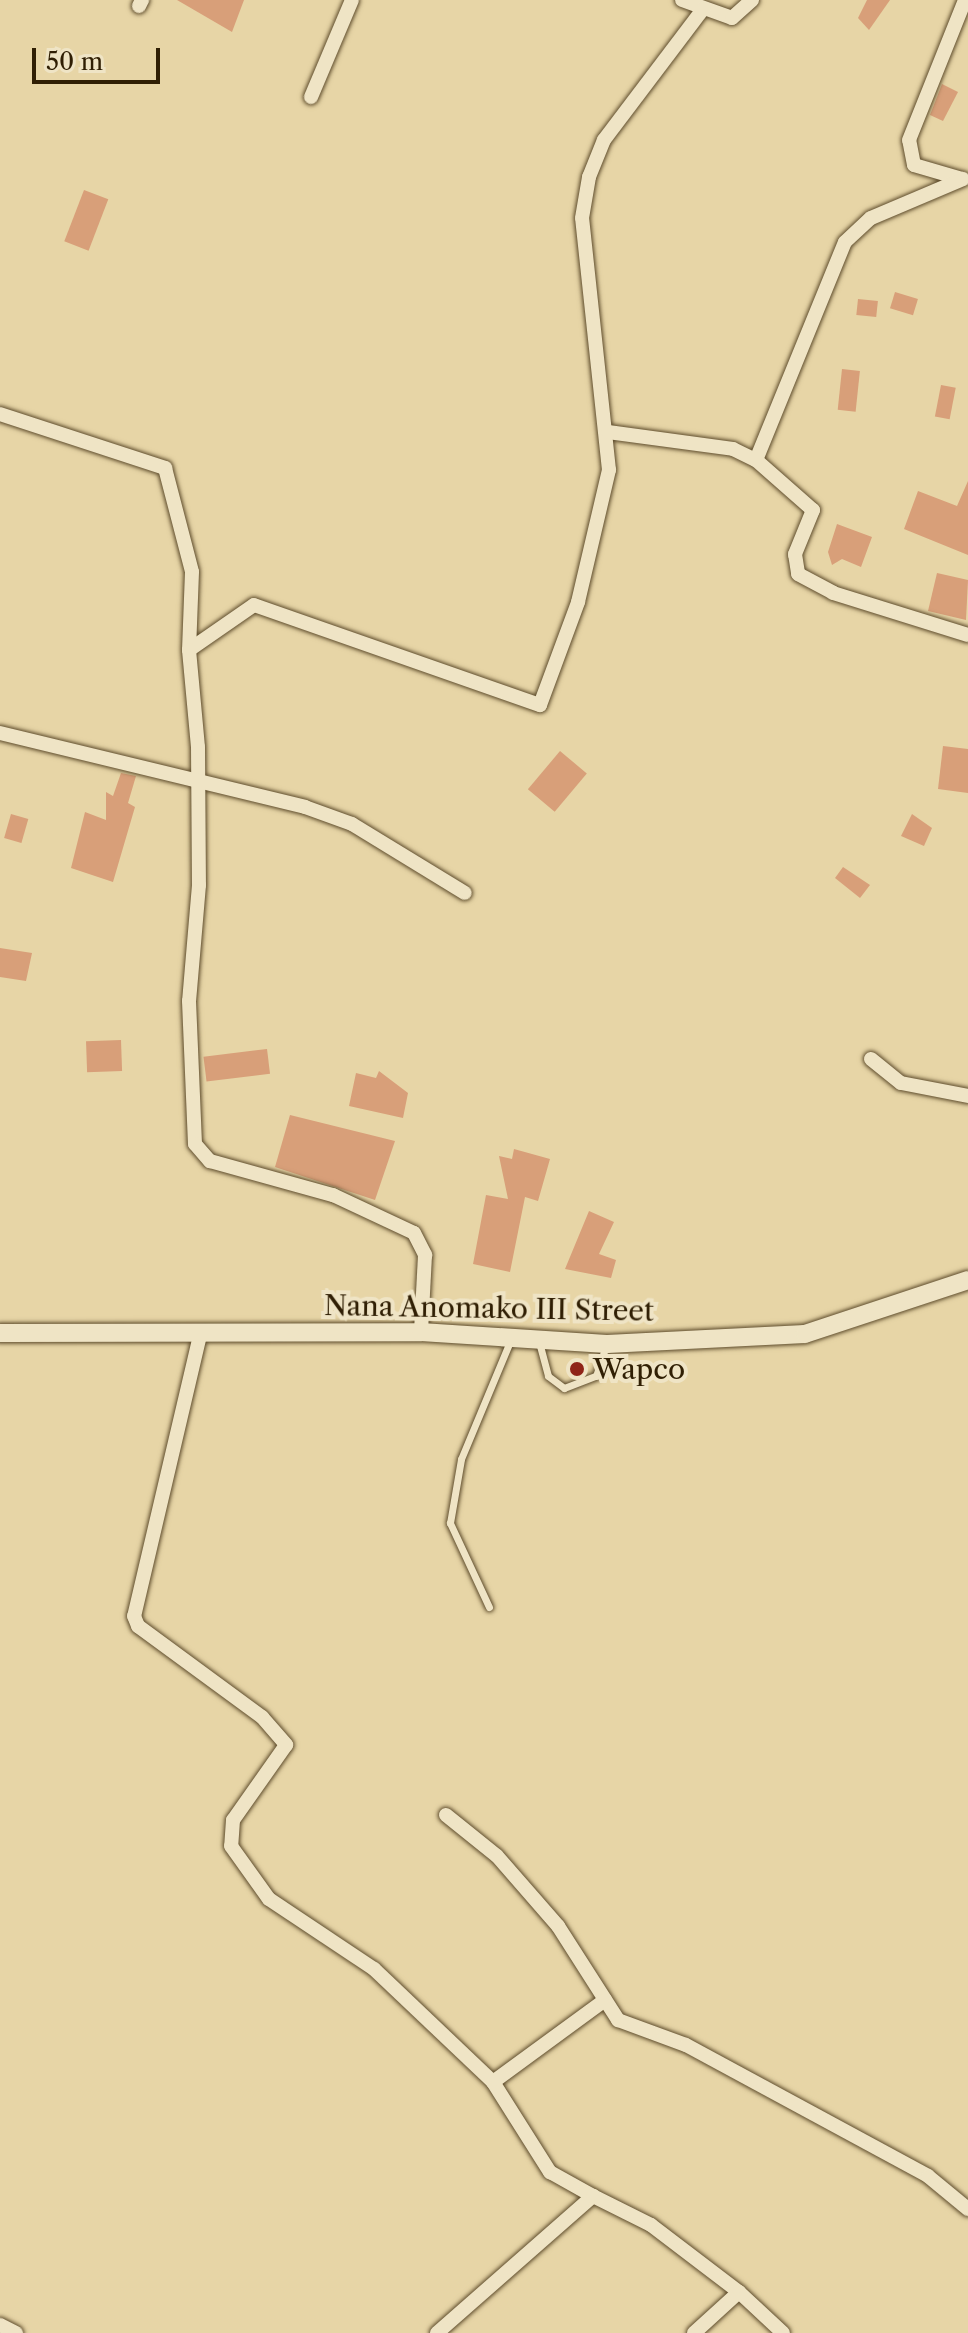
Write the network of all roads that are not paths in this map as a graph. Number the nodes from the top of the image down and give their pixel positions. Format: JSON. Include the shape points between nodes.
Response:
{"nodes":[{"id":1,"x":352,"y":0,"type":"edge"},
{"id":2,"x":682,"y":0,"type":"edge"},
{"id":3,"x":752,"y":0,"type":"edge"},
{"id":4,"x":965,"y":0,"type":"edge"},
{"id":5,"x":703,"y":9,"type":"junction"},
{"id":6,"x":311,"y":97,"type":"dead end"},
{"id":7,"x":966,"y":180,"type":"edge"},
{"id":8,"x":0,"y":414,"type":"edge"},
{"id":9,"x":608,"y":432,"type":"junction"},
{"id":10,"x":756,"y":460,"type":"junction"},
{"id":11,"x":968,"y":635,"type":"edge"},
{"id":12,"x":189,"y":650,"type":"junction"},
{"id":13,"x":0,"y":733,"type":"edge"},
{"id":14,"x":198,"y":782,"type":"junction"},
{"id":15,"x":465,"y":893,"type":"dead end"},
{"id":16,"x":871,"y":1059,"type":"dead end"},
{"id":17,"x":968,"y":1096,"type":"edge"},
{"id":18,"x":968,"y":1280,"type":"edge"},
{"id":19,"x":201,"y":1331,"type":"junction"},
{"id":20,"x":421,"y":1332,"type":"junction"},
{"id":21,"x":0,"y":1333,"type":"edge"},
{"id":22,"x":510,"y":1341,"type":"junction"},
{"id":23,"x":539,"y":1342,"type":"junction"},
{"id":24,"x":607,"y":1344,"type":"junction"},
{"id":25,"x":489,"y":1607,"type":"dead end"},
{"id":26,"x":446,"y":1815,"type":"dead end"},
{"id":27,"x":605,"y":2000,"type":"junction"},
{"id":28,"x":493,"y":2082,"type":"junction"},
{"id":29,"x":593,"y":2196,"type":"junction"},
{"id":30,"x":968,"y":2209,"type":"edge"},
{"id":31,"x":739,"y":2292,"type":"junction"},
{"id":32,"x":0,"y":2325,"type":"edge"},
{"id":33,"x":16,"y":2333,"type":"edge"},
{"id":34,"x":437,"y":2333,"type":"edge"},
{"id":35,"x":694,"y":2333,"type":"edge"},
{"id":36,"x":783,"y":2333,"type":"edge"}],
"edges":[{"from":1,"to":6,"type":"street"},
{"from":2,"to":5,"type":"street"},
{"from":3,"to":5,"type":"street","via":[[732,18]]},
{"from":4,"to":7,"type":"street","via":[[909,140],[914,165]]},
{"from":5,"to":9,"type":"street","via":[[604,140],[589,177],[582,218]]},
{"from":7,"to":10,"type":"street","via":[[871,218],[845,242]]},
{"from":8,"to":12,"type":"street","via":[[165,468],[192,572]]},
{"from":9,"to":10,"type":"street","via":[[733,449]]},
{"from":9,"to":12,"type":"street","via":[[601,512],[549,696],[540,705],[254,605]]},
{"from":10,"to":11,"type":"street","via":[[813,510],[795,554],[798,574],[833,593]]},
{"from":12,"to":14,"type":"street"},
{"from":13,"to":14,"type":"street"},
{"from":14,"to":15,"type":"street","via":[[352,824]]},
{"from":14,"to":20,"type":"street","via":[[189,1001],[195,1144],[210,1161],[333,1195],[414,1233],[425,1255]]},
{"from":16,"to":17,"type":"street","via":[[901,1083]]},
{"from":18,"to":24,"type":"street","name":"Nana Anomako III Street","via":[[805,1334]]},
{"from":19,"to":20,"type":"street","name":"Nana Anomako III Street"},
{"from":19,"to":21,"type":"street","name":"Nana Anomako III Street"},
{"from":19,"to":28,"type":"street","via":[[135,1621],[282,1737],[284,1753],[233,1820],[231,1846],[242,1867],[308,1931],[374,1969]]},
{"from":20,"to":22,"type":"street","name":"Nana Anomako III Street"},
{"from":22,"to":23,"type":"street","name":"Nana Anomako III Street"},
{"from":22,"to":25,"type":"lane","via":[[461,1459],[450,1523]]},
{"from":23,"to":24,"type":"street","name":"Nana Anomako III Street"},
{"from":23,"to":24,"type":"lane","via":[[548,1376],[564,1388],[596,1376]]},
{"from":26,"to":27,"type":"street","via":[[497,1856],[558,1926]]},
{"from":27,"to":28,"type":"street"},
{"from":27,"to":30,"type":"street","via":[[618,2020],[686,2045],[915,2169]]},
{"from":28,"to":29,"type":"street","via":[[550,2172]]},
{"from":29,"to":31,"type":"street","via":[[651,2225]]},
{"from":29,"to":34,"type":"street"},
{"from":31,"to":35,"type":"street"},
{"from":31,"to":36,"type":"street"},
{"from":32,"to":33,"type":"street"}]}
